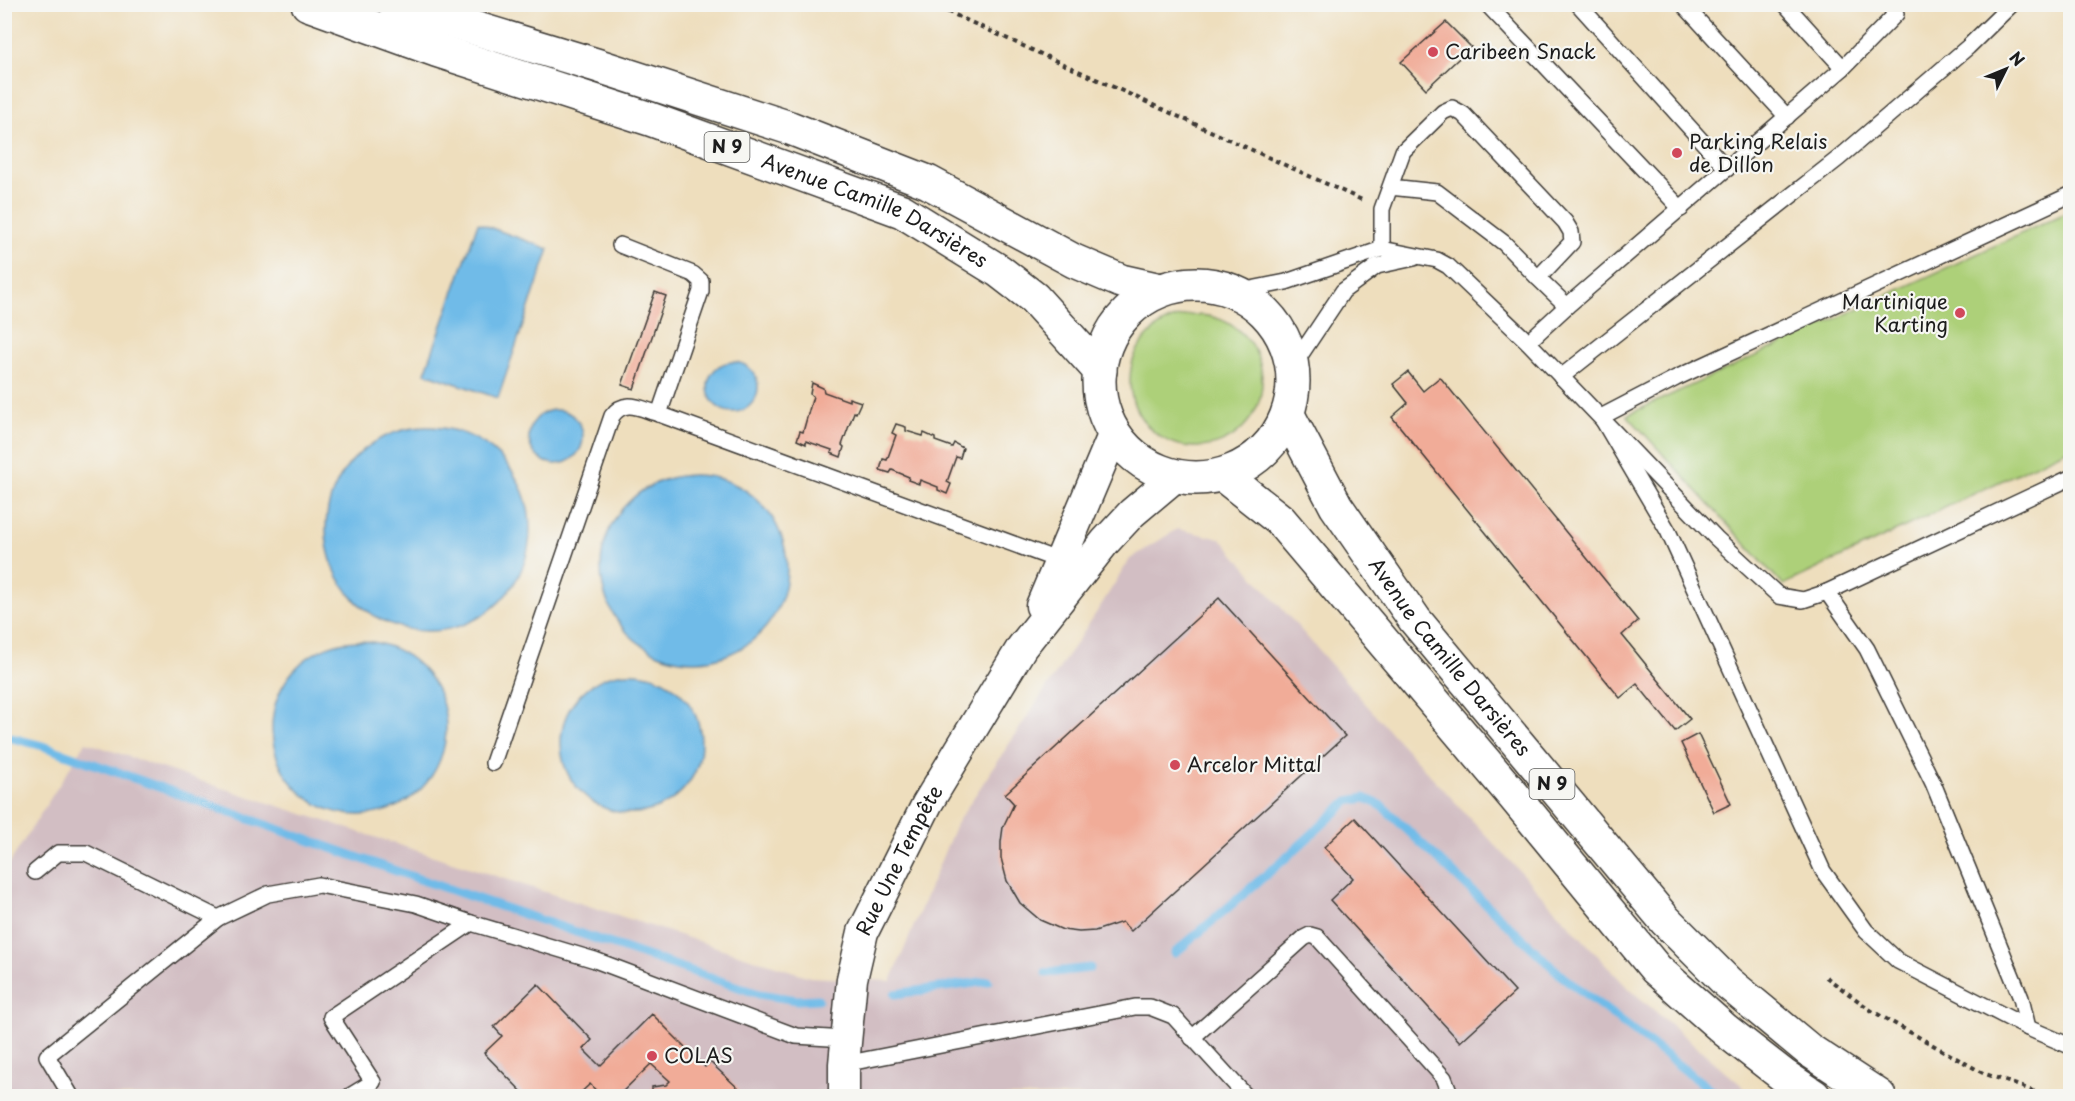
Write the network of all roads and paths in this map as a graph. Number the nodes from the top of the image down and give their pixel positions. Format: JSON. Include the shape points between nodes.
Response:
{"nodes":[{"id":1,"x":308,"y":4,"type":"edge"},
{"id":2,"x":395,"y":4,"type":"edge"},
{"id":3,"x":931,"y":4,"type":"edge"},
{"id":4,"x":1487,"y":4,"type":"edge"},
{"id":5,"x":1578,"y":4,"type":"edge"},
{"id":6,"x":1683,"y":4,"type":"edge"},
{"id":7,"x":1785,"y":4,"type":"edge"},
{"id":8,"x":2012,"y":4,"type":"edge"},
{"id":9,"x":1896,"y":8,"type":"edge"},
{"id":10,"x":1843,"y":68,"type":"junction"},
{"id":11,"x":1787,"y":117,"type":"junction"},
{"id":12,"x":1727,"y":169,"type":"junction"},
{"id":13,"x":1390,"y":187,"type":"junction"},
{"id":14,"x":2070,"y":195,"type":"edge"},
{"id":15,"x":1681,"y":208,"type":"junction"},
{"id":16,"x":1382,"y":209,"type":"junction"},
{"id":17,"x":620,"y":245,"type":"dead end"},
{"id":18,"x":1382,"y":249,"type":"junction"},
{"id":19,"x":1419,"y":256,"type":"junction"},
{"id":20,"x":1538,"y":278,"type":"junction"},
{"id":21,"x":1161,"y":290,"type":"junction"},
{"id":22,"x":1236,"y":292,"type":"junction"},
{"id":23,"x":1567,"y":306,"type":"junction"},
{"id":24,"x":1528,"y":342,"type":"junction"},
{"id":25,"x":1293,"y":366,"type":"junction"},
{"id":26,"x":1100,"y":371,"type":"junction"},
{"id":27,"x":1561,"y":376,"type":"junction"},
{"id":28,"x":659,"y":414,"type":"junction"},
{"id":29,"x":1288,"y":415,"type":"junction"},
{"id":30,"x":1601,"y":417,"type":"junction"},
{"id":31,"x":1114,"y":433,"type":"junction"},
{"id":32,"x":1223,"y":475,"type":"junction"},
{"id":33,"x":1176,"y":476,"type":"junction"},
{"id":34,"x":2070,"y":478,"type":"edge"},
{"id":35,"x":1060,"y":561,"type":"junction"},
{"id":36,"x":1827,"y":592,"type":"junction"},
{"id":37,"x":1022,"y":647,"type":"junction"},
{"id":38,"x":493,"y":763,"type":"dead end"},
{"id":39,"x":35,"y":872,"type":"dead end"},
{"id":40,"x":218,"y":918,"type":"junction"},
{"id":41,"x":471,"y":923,"type":"junction"},
{"id":42,"x":1826,"y":977,"type":"dead end"},
{"id":43,"x":2028,"y":1028,"type":"junction"},
{"id":44,"x":1192,"y":1038,"type":"junction"},
{"id":45,"x":2070,"y":1046,"type":"edge"},
{"id":46,"x":845,"y":1051,"type":"junction"},
{"id":47,"x":71,"y":1096,"type":"edge"},
{"id":48,"x":350,"y":1096,"type":"edge"},
{"id":49,"x":844,"y":1096,"type":"edge"},
{"id":50,"x":1246,"y":1096,"type":"edge"},
{"id":51,"x":1451,"y":1096,"type":"edge"},
{"id":52,"x":1814,"y":1096,"type":"edge"},
{"id":53,"x":1879,"y":1096,"type":"edge"},
{"id":54,"x":2048,"y":1096,"type":"edge"}],
"edges":[{"from":1,"to":26,"type":"main road","name":"Avenue Camille Darsières","number":"N 9","via":[[650,119],[902,211],[999,270],[1034,298]]},
{"from":2,"to":21,"type":"main road","name":"Avenue Camille Darsières","number":"N 9","via":[[790,128],[928,182],[1074,261],[1121,281]]},
{"from":3,"to":16,"type":"path"},
{"from":4,"to":15,"type":"lane"},
{"from":5,"to":12,"type":"lane"},
{"from":6,"to":11,"type":"lane"},
{"from":7,"to":10,"type":"lane"},
{"from":8,"to":27,"type":"lane","via":[[1839,158]]},
{"from":9,"to":10,"type":"lane"},
{"from":10,"to":11,"type":"lane"},
{"from":11,"to":12,"type":"lane"},
{"from":12,"to":15,"type":"lane"},
{"from":13,"to":16,"type":"lane"},
{"from":13,"to":20,"type":"lane","via":[[1437,192],[1504,243]]},
{"from":13,"to":20,"type":"lane","via":[[1403,152],[1443,112],[1452,108],[1463,114],[1571,232],[1572,242]]},
{"from":14,"to":30,"type":"lane","via":[[1676,378]]},
{"from":15,"to":23,"type":"lane"},
{"from":16,"to":18,"type":"lane"},
{"from":17,"to":28,"type":"lane","via":[[693,274],[701,281],[701,291]]},
{"from":18,"to":19,"type":"lane"},
{"from":18,"to":22,"type":"lane","via":[[1286,282]]},
{"from":19,"to":24,"type":"lane","via":[[1448,266]]},
{"from":19,"to":25,"type":"lane","via":[[1377,266],[1342,291]]},
{"from":20,"to":23,"type":"lane"},
{"from":21,"to":22,"type":"main road","via":[[1186,284],[1212,285]]},
{"from":21,"to":26,"type":"main road","via":[[1138,303],[1119,322],[1105,345]]},
{"from":22,"to":25,"type":"main road","via":[[1263,310],[1282,336]]},
{"from":23,"to":24,"type":"lane"},
{"from":24,"to":27,"type":"lane"},
{"from":25,"to":29,"type":"main road","via":[[1294,391]]},
{"from":26,"to":31,"type":"main road","via":[[1102,403]]},
{"from":27,"to":30,"type":"lane"},
{"from":28,"to":35,"type":"lane"},
{"from":28,"to":38,"type":"lane","via":[[626,405],[612,416]]},
{"from":29,"to":32,"type":"main road","via":[[1273,442],[1251,463]]},
{"from":29,"to":53,"type":"main road","name":"Avenue Camille Darsières","number":"N 9","via":[[1336,506],[1415,620],[1665,920],[1727,982],[1809,1050]]},
{"from":30,"to":36,"type":"lane","via":[[1716,538],[1779,596],[1803,600]]},
{"from":30,"to":43,"type":"lane","via":[[1668,531],[1824,871],[1866,932],[1898,961]]},
{"from":31,"to":33,"type":"main road","via":[[1151,468]]},
{"from":31,"to":35,"type":"street","name":"Rue Une Tempête"},
{"from":32,"to":33,"type":"main road","via":[[1199,479]]},
{"from":32,"to":52,"type":"main road","name":"Avenue Camille Darsières","number":"N 9","via":[[1280,520],[1656,969],[1725,1030]]},
{"from":33,"to":37,"type":"street","name":"Rue Une Tempête","via":[[1105,542]]},
{"from":34,"to":36,"type":"lane"},
{"from":35,"to":37,"type":"street","name":"Rue Une Tempête"},
{"from":36,"to":43,"type":"lane","via":[[1867,649],[1933,783],[2021,998]]},
{"from":37,"to":46,"type":"street","name":"Rue Une Tempête","via":[[927,804],[863,932],[852,979]]},
{"from":39,"to":40,"type":"lane","via":[[58,853],[86,853]]},
{"from":40,"to":41,"type":"lane","via":[[268,894],[319,885],[416,904]]},
{"from":40,"to":47,"type":"lane","via":[[47,1056]]},
{"from":41,"to":46,"type":"lane","via":[[595,960]]},
{"from":41,"to":48,"type":"lane","via":[[332,1017],[373,1082]]},
{"from":42,"to":54,"type":"path","via":[[1872,1011],[1983,1073]]},
{"from":43,"to":45,"type":"lane"},
{"from":44,"to":46,"type":"lane","via":[[1173,1016],[1150,1007],[1135,1007]]},
{"from":44,"to":50,"type":"lane"},
{"from":44,"to":51,"type":"lane","via":[[1310,935],[1317,938],[1444,1078]]},
{"from":46,"to":49,"type":"street","name":"Rue Une Tempête"}]}
